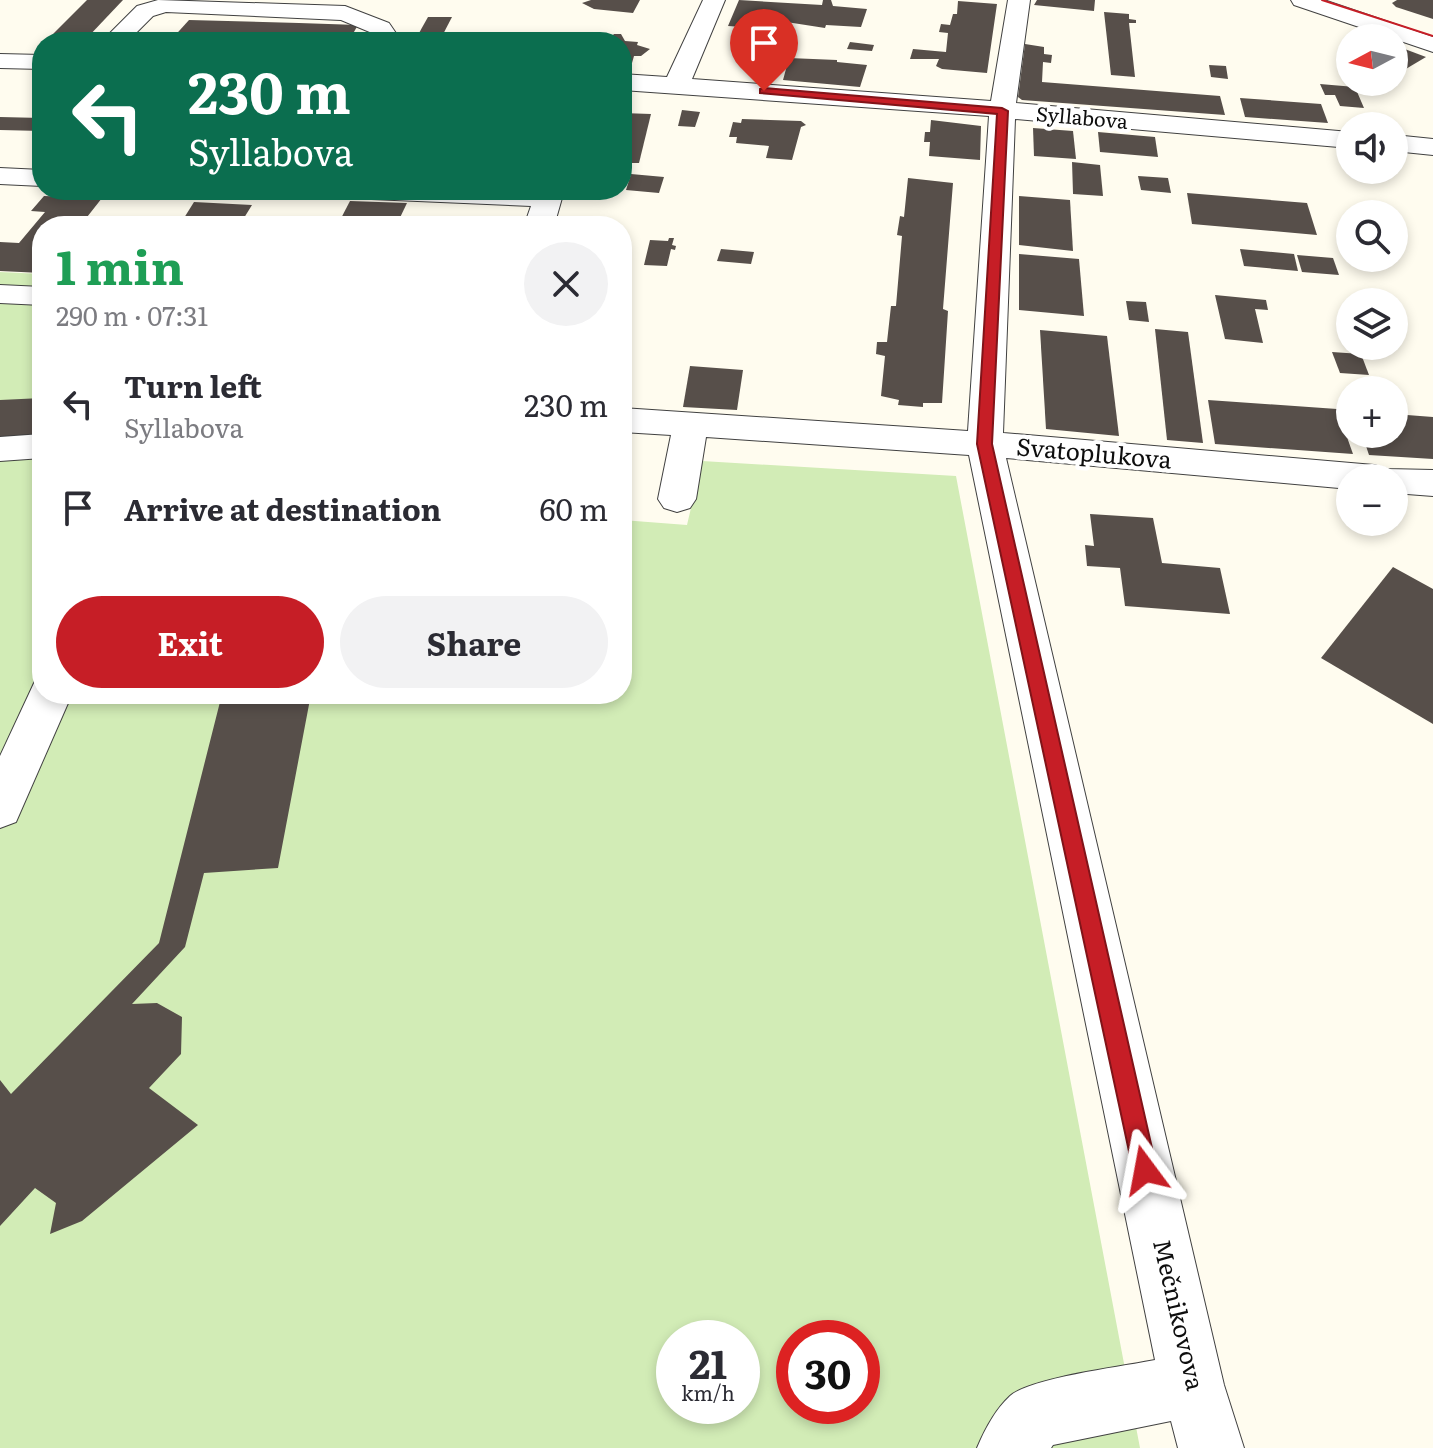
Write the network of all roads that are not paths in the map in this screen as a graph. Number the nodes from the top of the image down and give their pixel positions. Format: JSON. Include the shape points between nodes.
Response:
{"nodes":[{"id":1,"x":329,"y":0,"type":"edge"},
{"id":2,"x":714,"y":0,"type":"edge"},
{"id":3,"x":1019,"y":0,"type":"edge"},
{"id":4,"x":1302,"y":0,"type":"edge"},
{"id":5,"x":1359,"y":0,"type":"edge"},
{"id":6,"x":306,"y":10,"type":"junction"},
{"id":7,"x":1433,"y":24,"type":"edge"},
{"id":8,"x":123,"y":32,"type":"edge"},
{"id":9,"x":384,"y":32,"type":"edge"},
{"id":10,"x":1433,"y":45,"type":"edge"},
{"id":11,"x":0,"y":61,"type":"edge"},
{"id":12,"x":32,"y":62,"type":"edge"},
{"id":13,"x":632,"y":82,"type":"edge"},
{"id":14,"x":677,"y":84,"type":"junction"},
{"id":15,"x":1002,"y":111,"type":"junction"},
{"id":16,"x":1336,"y":139,"type":"edge"},
{"id":17,"x":1408,"y":144,"type":"edge"},
{"id":18,"x":1433,"y":147,"type":"edge"},
{"id":19,"x":0,"y":176,"type":"edge"},
{"id":20,"x":32,"y":178,"type":"edge"},
{"id":21,"x":0,"y":294,"type":"edge"},
{"id":22,"x":32,"y":296,"type":"edge"},
{"id":23,"x":632,"y":421,"type":"edge"},
{"id":24,"x":691,"y":425,"type":"junction"},
{"id":25,"x":985,"y":444,"type":"junction"},
{"id":26,"x":32,"y":447,"type":"edge"},
{"id":27,"x":0,"y":449,"type":"edge"},
{"id":28,"x":1336,"y":475,"type":"edge"},
{"id":29,"x":1408,"y":481,"type":"edge"},
{"id":30,"x":1433,"y":483,"type":"edge"},
{"id":31,"x":677,"y":499,"type":"dead end"},
{"id":32,"x":46,"y":704,"type":"edge"},
{"id":33,"x":0,"y":807,"type":"edge"},
{"id":34,"x":1192,"y":1385,"type":"junction"},
{"id":35,"x":1010,"y":1448,"type":"edge"},
{"id":36,"x":1211,"y":1448,"type":"edge"}],
"edges":[{"from":1,"to":6,"type":"street"},
{"from":2,"to":14,"type":"street"},
{"from":3,"to":15,"type":"street","name":"Mečnikovova"},
{"from":4,"to":10,"type":"street"},
{"from":5,"to":7,"type":"street"},
{"from":6,"to":8,"type":"street","via":[[157,6]]},
{"from":6,"to":9,"type":"street","via":[[345,13]]},
{"from":11,"to":12,"type":"street"},
{"from":13,"to":14,"type":"street","name":"Syllabova"},
{"from":14,"to":15,"type":"street","name":"Syllabova"},
{"from":15,"to":16,"type":"street","name":"Syllabova"},
{"from":15,"to":25,"type":"street","name":"Mečnikovova"},
{"from":17,"to":18,"type":"street"},
{"from":19,"to":20,"type":"street"},
{"from":21,"to":22,"type":"street"},
{"from":23,"to":24,"type":"street","name":"Svatoplukova"},
{"from":24,"to":25,"type":"street","name":"Svatoplukova"},
{"from":24,"to":31,"type":"street"},
{"from":25,"to":28,"type":"street","name":"Svatoplukova"},
{"from":25,"to":34,"type":"street","name":"Mečnikovova"},
{"from":26,"to":27,"type":"street"},
{"from":29,"to":30,"type":"street"},
{"from":32,"to":33,"type":"street"},
{"from":34,"to":35,"type":"street","via":[[1035,1416]]},
{"from":34,"to":36,"type":"street","name":"Mečnikovova"}]}
